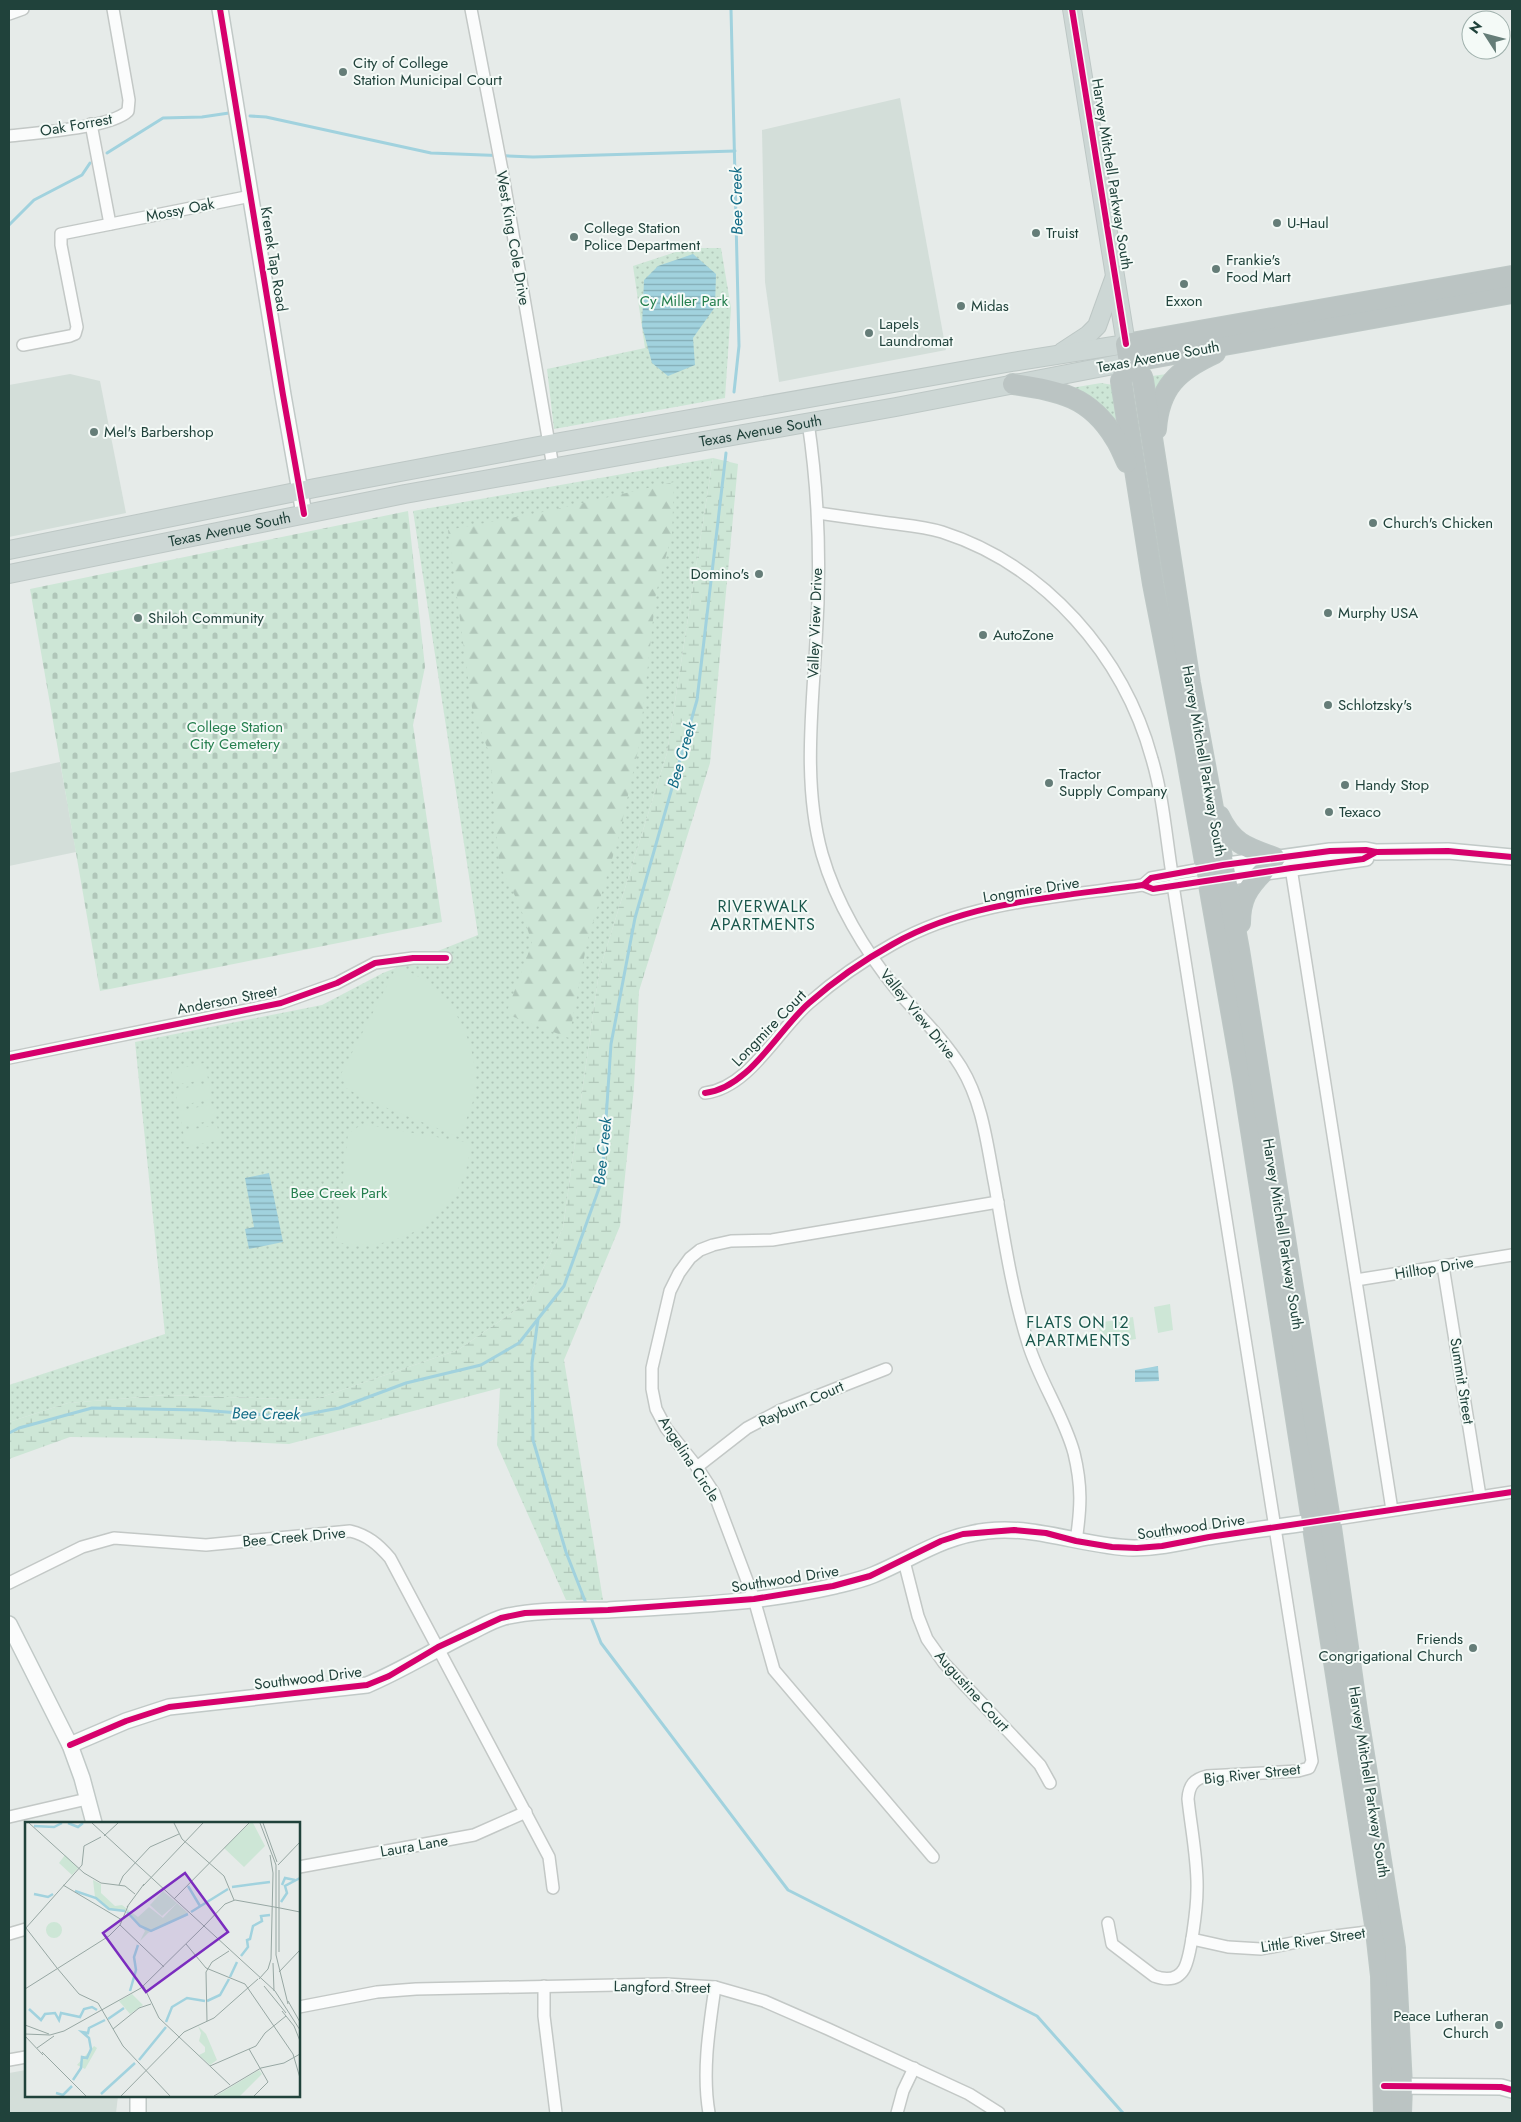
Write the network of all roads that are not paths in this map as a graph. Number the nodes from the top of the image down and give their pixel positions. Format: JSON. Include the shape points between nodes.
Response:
{"nodes":[{"id":1,"x":23,"y":9,"type":"edge"},
{"id":2,"x":113,"y":9,"type":"edge"},
{"id":3,"x":220,"y":9,"type":"edge"},
{"id":4,"x":471,"y":9,"type":"edge"},
{"id":5,"x":1072,"y":9,"type":"edge"},
{"id":6,"x":9,"y":14,"type":"edge"},
{"id":7,"x":91,"y":124,"type":"junction"},
{"id":8,"x":9,"y":136,"type":"edge"},
{"id":9,"x":251,"y":196,"type":"junction"},
{"id":10,"x":110,"y":224,"type":"junction"},
{"id":11,"x":1115,"y":274,"type":"junction"},
{"id":12,"x":1512,"y":276,"type":"edge"},
{"id":13,"x":1512,"y":293,"type":"edge"},
{"id":14,"x":1234,"y":343,"type":"junction"},
{"id":15,"x":23,"y":345,"type":"dead end"},
{"id":16,"x":1128,"y":353,"type":"junction"},
{"id":17,"x":1054,"y":356,"type":"junction"},
{"id":18,"x":1013,"y":384,"type":"junction"},
{"id":19,"x":873,"y":386,"type":"junction"},
{"id":20,"x":800,"y":400,"type":"junction"},
{"id":21,"x":808,"y":422,"type":"junction"},
{"id":22,"x":721,"y":438,"type":"junction"},
{"id":23,"x":549,"y":444,"type":"junction"},
{"id":24,"x":1154,"y":451,"type":"junction"},
{"id":25,"x":553,"y":467,"type":"junction"},
{"id":26,"x":1136,"y":480,"type":"junction"},
{"id":27,"x":300,"y":491,"type":"junction"},
{"id":28,"x":818,"y":512,"type":"junction"},
{"id":29,"x":304,"y":514,"type":"junction"},
{"id":30,"x":9,"y":550,"type":"edge"},
{"id":31,"x":9,"y":574,"type":"edge"},
{"id":32,"x":1212,"y":803,"type":"junction"},
{"id":33,"x":1512,"y":857,"type":"edge"},
{"id":34,"x":1276,"y":866,"type":"junction"},
{"id":35,"x":1216,"y":873,"type":"junction"},
{"id":36,"x":1172,"y":880,"type":"junction"},
{"id":37,"x":1238,"y":950,"type":"junction"},
{"id":38,"x":872,"y":957,"type":"junction"},
{"id":39,"x":446,"y":958,"type":"dead end"},
{"id":40,"x":9,"y":1058,"type":"edge"},
{"id":41,"x":705,"y":1093,"type":"dead end"},
{"id":42,"x":998,"y":1202,"type":"junction"},
{"id":43,"x":1512,"y":1255,"type":"edge"},
{"id":44,"x":1443,"y":1266,"type":"junction"},
{"id":45,"x":1356,"y":1280,"type":"junction"},
{"id":46,"x":886,"y":1370,"type":"dead end"},
{"id":47,"x":697,"y":1467,"type":"junction"},
{"id":48,"x":1512,"y":1492,"type":"edge"},
{"id":49,"x":1480,"y":1496,"type":"junction"},
{"id":50,"x":1392,"y":1510,"type":"junction"},
{"id":51,"x":1321,"y":1521,"type":"junction"},
{"id":52,"x":1276,"y":1528,"type":"junction"},
{"id":53,"x":1076,"y":1541,"type":"junction"},
{"id":54,"x":904,"y":1561,"type":"junction"},
{"id":55,"x":9,"y":1583,"type":"edge"},
{"id":56,"x":754,"y":1599,"type":"junction"},
{"id":57,"x":9,"y":1624,"type":"edge"},
{"id":58,"x":438,"y":1647,"type":"junction"},
{"id":59,"x":15,"y":1650,"type":"edge"},
{"id":60,"x":70,"y":1745,"type":"junction"},
{"id":61,"x":1050,"y":1783,"type":"dead end"},
{"id":62,"x":87,"y":1799,"type":"junction"},
{"id":63,"x":526,"y":1812,"type":"junction"},
{"id":64,"x":9,"y":1816,"type":"edge"},
{"id":65,"x":94,"y":1822,"type":"edge"},
{"id":66,"x":932,"y":1857,"type":"dead end"},
{"id":67,"x":300,"y":1866,"type":"edge"},
{"id":68,"x":553,"y":1888,"type":"dead end"},
{"id":69,"x":1108,"y":1923,"type":"dead end"},
{"id":70,"x":25,"y":1929,"type":"edge"},
{"id":71,"x":1376,"y":1931,"type":"junction"},
{"id":72,"x":9,"y":1934,"type":"edge"},
{"id":73,"x":1192,"y":1939,"type":"junction"},
{"id":74,"x":544,"y":1986,"type":"junction"},
{"id":75,"x":715,"y":1987,"type":"junction"},
{"id":76,"x":300,"y":2007,"type":"edge"},
{"id":77,"x":25,"y":2057,"type":"edge"},
{"id":78,"x":9,"y":2060,"type":"edge"},
{"id":79,"x":914,"y":2068,"type":"junction"},
{"id":80,"x":1393,"y":2086,"type":"junction"},
{"id":81,"x":1512,"y":2090,"type":"edge"},
{"id":82,"x":138,"y":2097,"type":"edge"},
{"id":83,"x":138,"y":2113,"type":"edge"},
{"id":84,"x":556,"y":2113,"type":"edge"},
{"id":85,"x":709,"y":2113,"type":"edge"},
{"id":86,"x":897,"y":2113,"type":"edge"},
{"id":87,"x":999,"y":2113,"type":"edge"},
{"id":88,"x":1384,"y":2113,"type":"edge"},
{"id":89,"x":1401,"y":2113,"type":"edge"}],
"edges":[{"from":1,"to":6,"type":"street"},
{"from":2,"to":7,"type":"street","name":"Oak Forrest","via":[[128,111],[122,117]]},
{"from":3,"to":9,"type":"street","name":"Krenek Tap Road"},
{"from":4,"to":23,"type":"street","name":"West King Cole Drive"},
{"from":5,"to":11,"type":"main road","name":"Harvey Mitchell Parkway South"},
{"from":7,"to":8,"type":"street","name":"Oak Forrest"},
{"from":7,"to":10,"type":"street"},
{"from":9,"to":10,"type":"street","name":"Mossy Oak"},
{"from":9,"to":27,"type":"street","name":"Krenek Tap Road"},
{"from":10,"to":15,"type":"street","name":"Mossy Oak","via":[[62,234],[77,327],[74,334]]},
{"from":11,"to":16,"type":"main road","name":"Harvey Mitchell Parkway South"},
{"from":11,"to":17,"type":"main road","via":[[1097,326]]},
{"from":12,"to":16,"type":"highway","name":"Texas Avenue South"},
{"from":13,"to":14,"type":"highway","name":"Texas Avenue South"},
{"from":14,"to":16,"type":"highway","name":"Texas Avenue South"},
{"from":14,"to":24,"type":"highway","via":[[1184,369],[1173,380],[1158,410]]},
{"from":16,"to":17,"type":"main road","name":"Texas Avenue South"},
{"from":16,"to":18,"type":"main road","name":"Texas Avenue South"},
{"from":16,"to":24,"type":"highway","name":"Harvey Mitchell Parkway South","via":[[1142,376]]},
{"from":16,"to":26,"type":"highway","name":"Harvey Mitchell Parkway South","via":[[1121,381]]},
{"from":17,"to":19,"type":"main road","name":"Texas Avenue South"},
{"from":18,"to":21,"type":"main road","name":"Texas Avenue South"},
{"from":18,"to":26,"type":"highway","via":[[1054,390],[1087,406],[1109,428]]},
{"from":19,"to":20,"type":"main road","name":"Texas Avenue South"},
{"from":19,"to":21,"type":"main road","via":[[856,402],[818,408],[809,414]]},
{"from":20,"to":22,"type":"main road","via":[[786,415],[735,425]]},
{"from":20,"to":23,"type":"main road","name":"Texas Avenue South"},
{"from":21,"to":22,"type":"main road","name":"Texas Avenue South"},
{"from":21,"to":28,"type":"street","name":"Valley View Drive"},
{"from":22,"to":25,"type":"main road","name":"Texas Avenue South"},
{"from":23,"to":25,"type":"street","name":"West King Cole Drive"},
{"from":23,"to":27,"type":"main road","name":"Texas Avenue South"},
{"from":24,"to":32,"type":"highway","name":"Harvey Mitchell Parkway South"},
{"from":25,"to":29,"type":"main road","name":"Texas Avenue South"},
{"from":26,"to":35,"type":"highway","name":"Harvey Mitchell Parkway South","via":[[1152,584]]},
{"from":27,"to":29,"type":"street","name":"Krenek Tap Road"},
{"from":27,"to":30,"type":"main road","name":"Texas Avenue South"},
{"from":28,"to":36,"type":"street","via":[[942,532],[1015,567],[1069,614],[1103,653],[1136,710],[1154,766]]},
{"from":28,"to":38,"type":"street","name":"Valley View Drive","via":[[818,612],[811,711],[815,819],[823,856],[838,894]]},
{"from":29,"to":31,"type":"main road","name":"Texas Avenue South"},
{"from":32,"to":34,"type":"highway","via":[[1230,836]]},
{"from":32,"to":35,"type":"highway","name":"Harvey Mitchell Parkway South"},
{"from":33,"to":34,"type":"street","name":"Longmire Drive","via":[[1448,851],[1366,850],[1330,852]]},
{"from":34,"to":35,"type":"street","name":"Longmire Drive"},
{"from":34,"to":37,"type":"highway","via":[[1251,884],[1242,901]]},
{"from":34,"to":45,"type":"street"},
{"from":35,"to":36,"type":"street","name":"Longmire Drive"},
{"from":35,"to":37,"type":"highway","name":"Harvey Mitchell Parkway South"},
{"from":35,"to":51,"type":"highway","name":"Harvey Mitchell Parkway South"},
{"from":36,"to":38,"type":"street","name":"Longmire Drive","via":[[1152,878],[1143,885],[996,906],[964,914],[936,923]]},
{"from":36,"to":52,"type":"street"},
{"from":37,"to":51,"type":"highway","name":"Harvey Mitchell Parkway South"},
{"from":38,"to":41,"type":"street","name":"Longmire Court","via":[[808,1004],[746,1072],[718,1091]]},
{"from":38,"to":42,"type":"street","name":"Valley View Drive","via":[[945,1044],[976,1096]]},
{"from":39,"to":40,"type":"street","name":"Anderson Street","via":[[374,963],[337,983],[281,1003]]},
{"from":42,"to":47,"type":"street","name":"Angelina Circle","via":[[772,1240],[713,1244],[690,1258],[670,1291],[652,1368],[652,1389],[656,1409],[666,1428]]},
{"from":42,"to":53,"type":"street","name":"Valley View Drive","via":[[1028,1346],[1073,1450],[1081,1508]]},
{"from":43,"to":44,"type":"street","name":"Hilltop Drive"},
{"from":44,"to":45,"type":"street","name":"Hilltop Drive"},
{"from":44,"to":49,"type":"street","name":"Summit Street"},
{"from":45,"to":50,"type":"street"},
{"from":46,"to":47,"type":"street","name":"Rayburn Court","via":[[781,1410],[747,1428]]},
{"from":47,"to":56,"type":"street","name":"Angelina Circle","via":[[714,1492]]},
{"from":48,"to":49,"type":"street","name":"Southwood Drive"},
{"from":49,"to":50,"type":"street","name":"Southwood Drive"},
{"from":50,"to":51,"type":"street","name":"Southwood Drive"},
{"from":51,"to":52,"type":"street","name":"Southwood Drive"},
{"from":51,"to":71,"type":"highway","name":"Harvey Mitchell Parkway South"},
{"from":51,"to":80,"type":"highway","name":"Harvey Mitchell Parkway South","via":[[1357,1711],[1395,1948]]},
{"from":52,"to":53,"type":"street","name":"Southwood Drive","via":[[1162,1546],[1112,1547]]},
{"from":52,"to":73,"type":"street","name":"Big River Street","via":[[1312,1762],[1309,1768],[1298,1771],[1208,1776],[1192,1783],[1188,1799],[1197,1890]]},
{"from":53,"to":54,"type":"street","name":"Southwood Drive","via":[[1038,1532],[990,1530],[941,1541]]},
{"from":54,"to":56,"type":"street","name":"Southwood Drive","via":[[870,1576],[832,1586]]},
{"from":54,"to":61,"type":"street","name":"Augustine Court","via":[[927,1639],[944,1663],[1040,1765]]},
{"from":55,"to":58,"type":"street","name":"Bee Creek Drive","via":[[82,1547],[114,1538],[206,1545],[350,1532],[370,1539],[390,1558]]},
{"from":56,"to":58,"type":"street","name":"Southwood Drive","via":[[525,1613],[501,1618]]},
{"from":56,"to":66,"type":"street","name":"Angelina Circle","via":[[774,1670]]},
{"from":57,"to":59,"type":"street"},
{"from":58,"to":60,"type":"street","name":"Southwood Drive","via":[[389,1676],[366,1685],[169,1707]]},
{"from":58,"to":63,"type":"street","name":"Bee Creek Drive"},
{"from":59,"to":60,"type":"street"},
{"from":60,"to":62,"type":"street"},
{"from":62,"to":64,"type":"street"},
{"from":62,"to":65,"type":"street"},
{"from":63,"to":67,"type":"street","name":"Laura Lane","via":[[474,1835]]},
{"from":63,"to":68,"type":"street","name":"Bee Creek Drive","via":[[549,1857]]},
{"from":69,"to":73,"type":"street","name":"Big River Street","via":[[1112,1944],[1162,1979],[1178,1976],[1184,1969]]},
{"from":70,"to":72,"type":"street"},
{"from":71,"to":73,"type":"street","name":"Little River Street","via":[[1261,1949],[1228,1947]]},
{"from":71,"to":80,"type":"highway","name":"Harvey Mitchell Parkway South"},
{"from":74,"to":75,"type":"street","name":"Langford Street","via":[[666,1984]]},
{"from":74,"to":76,"type":"street","name":"Langford Street","via":[[377,1992]]},
{"from":74,"to":84,"type":"street","via":[[544,2016]]},
{"from":75,"to":79,"type":"street","name":"Langford Street","via":[[764,2001]]},
{"from":75,"to":85,"type":"street","via":[[706,2060]]},
{"from":77,"to":78,"type":"street"},
{"from":79,"to":86,"type":"street"},
{"from":79,"to":87,"type":"street","name":"Langford Street","via":[[969,2094]]},
{"from":80,"to":81,"type":"street"},
{"from":80,"to":88,"type":"highway","name":"Harvey Mitchell Parkway South"},
{"from":80,"to":89,"type":"highway","name":"Harvey Mitchell Parkway South"},
{"from":82,"to":83,"type":"street"}]}
